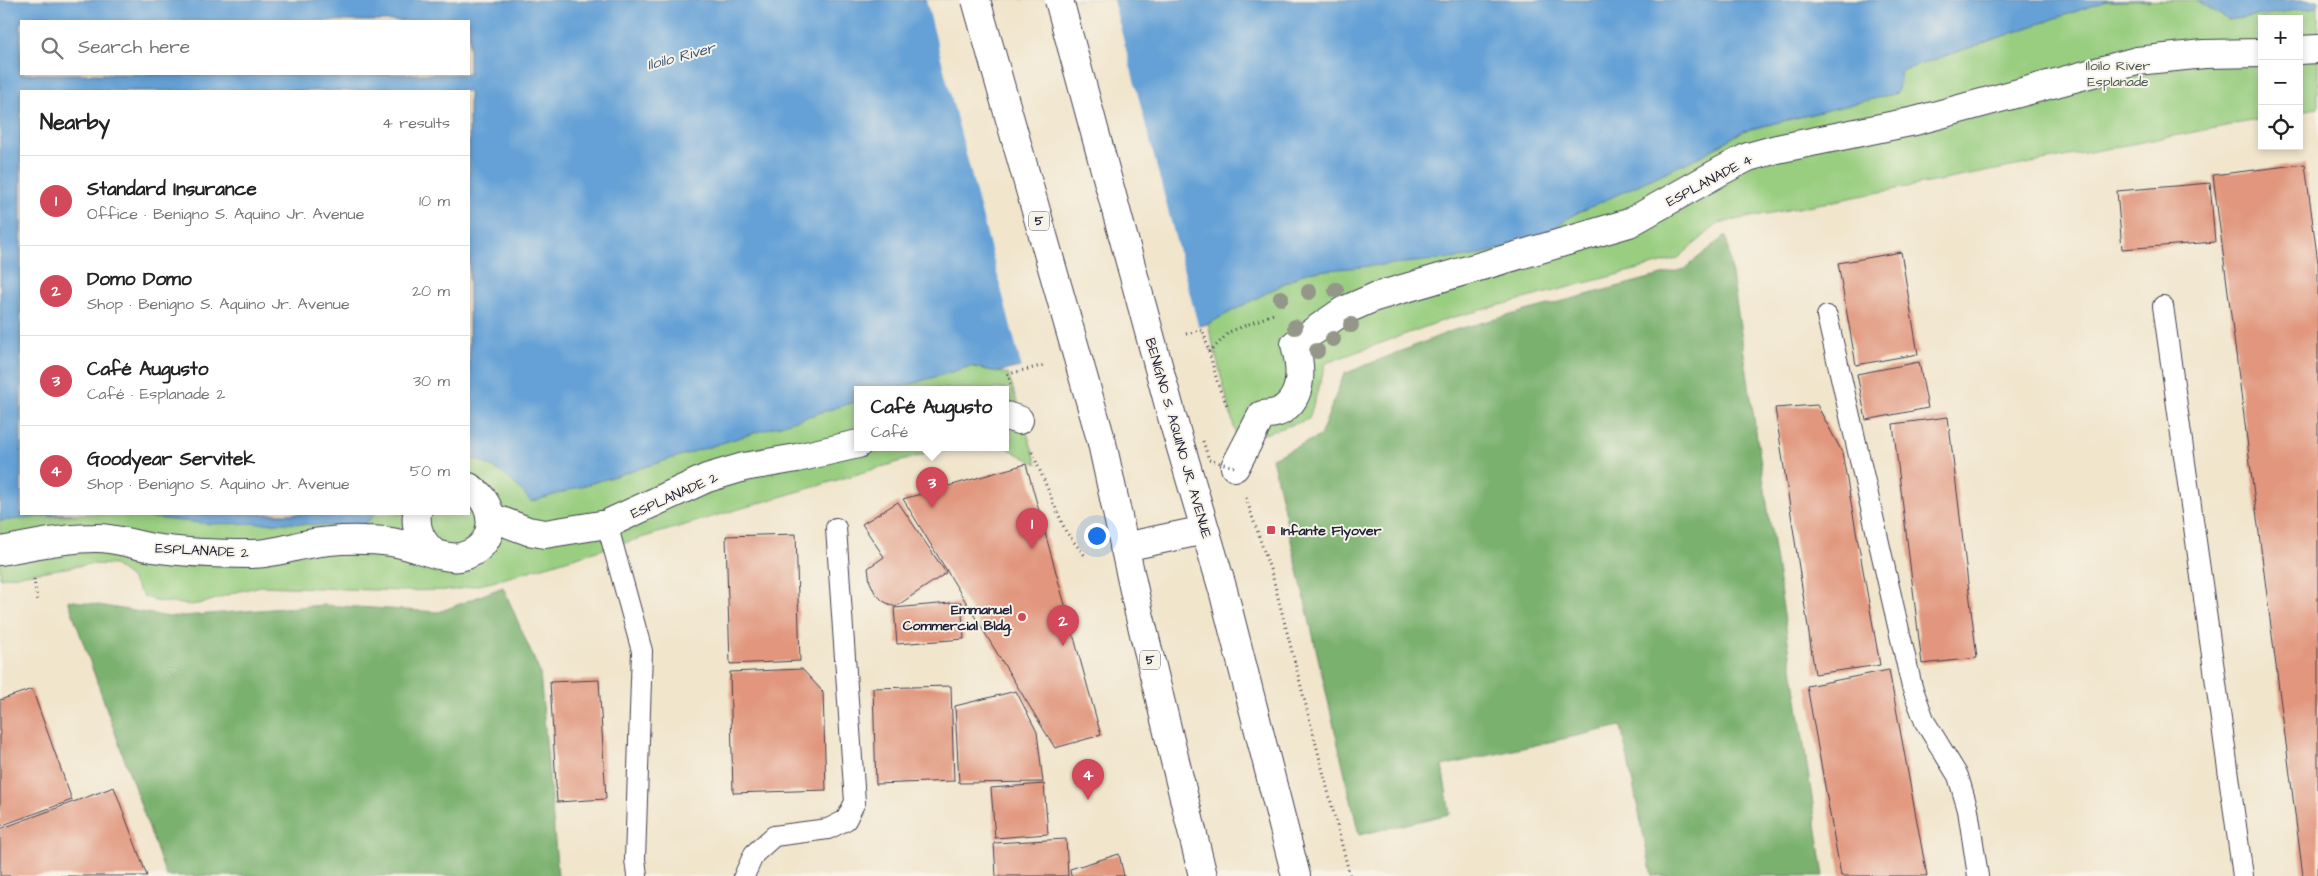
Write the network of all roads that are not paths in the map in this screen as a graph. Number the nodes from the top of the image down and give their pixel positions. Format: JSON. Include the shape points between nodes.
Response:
{"nodes":[{"id":1,"x":976,"y":0,"type":"edge"},
{"id":2,"x":1059,"y":0,"type":"edge"},
{"id":3,"x":2318,"y":49,"type":"edge"},
{"id":4,"x":2303,"y":50,"type":"edge"},
{"id":5,"x":2258,"y":53,"type":"edge"},
{"id":6,"x":2164,"y":306,"type":"dead end"},
{"id":7,"x":1827,"y":316,"type":"dead end"},
{"id":8,"x":854,"y":445,"type":"edge"},
{"id":9,"x":1237,"y":471,"type":"dead end"},
{"id":10,"x":470,"y":488,"type":"edge"},
{"id":11,"x":417,"y":515,"type":"edge"},
{"id":12,"x":491,"y":518,"type":"junction"},
{"id":13,"x":608,"y":524,"type":"junction"},
{"id":14,"x":836,"y":528,"type":"dead end"},
{"id":15,"x":1205,"y":530,"type":"junction"},
{"id":16,"x":1124,"y":547,"type":"junction"},
{"id":17,"x":0,"y":551,"type":"edge"},
{"id":18,"x":433,"y":552,"type":"junction"},
{"id":19,"x":637,"y":876,"type":"edge"},
{"id":20,"x":744,"y":876,"type":"edge"},
{"id":21,"x":1203,"y":876,"type":"edge"},
{"id":22,"x":1296,"y":876,"type":"edge"},
{"id":23,"x":1978,"y":876,"type":"edge"},
{"id":24,"x":2242,"y":876,"type":"edge"}],
"edges":[{"from":1,"to":16,"type":"main road","number":"5","bridge":true,"via":[[1102,443]]},
{"from":2,"to":15,"type":"main road","name":"BENIGNO S. AQUINO JR. AVENUE","bridge":true},
{"from":3,"to":4,"type":"main road"},
{"from":5,"to":9,"type":"main road","name":"ESPLANADE 4","via":[[2204,54],[2137,62],[1914,121],[1776,149],[1748,157],[1629,223],[1374,297],[1343,311],[1296,344],[1300,372],[1292,401],[1280,412],[1262,415]]},
{"from":6,"to":24,"type":"lane"},
{"from":7,"to":23,"type":"lane","via":[[1912,687],[1924,722],[1958,776],[1968,810]]},
{"from":8,"to":13,"type":"main road","name":"ESPLANADE 2","via":[[706,478]]},
{"from":10,"to":12,"type":"main road","via":[[486,502]]},
{"from":11,"to":18,"type":"main road","via":[[423,544]]},
{"from":12,"to":13,"type":"main road","name":"ESPLANADE 2","via":[[545,534]]},
{"from":12,"to":18,"type":"main road","name":"ESPLANADE 2","via":[[486,538],[469,554],[457,557]]},
{"from":13,"to":19,"type":"lane","via":[[642,651]]},
{"from":14,"to":20,"type":"lane","via":[[855,802],[846,820],[828,830],[774,836],[754,854]]},
{"from":15,"to":16,"type":"main road"},
{"from":15,"to":22,"type":"main road","name":"BENIGNO S. AQUINO JR. AVENUE"},
{"from":16,"to":21,"type":"main road","number":"5"},
{"from":17,"to":18,"type":"main road","name":"ESPLANADE 2","via":[[94,538],[210,554],[255,554],[357,540],[392,542]]}]}
